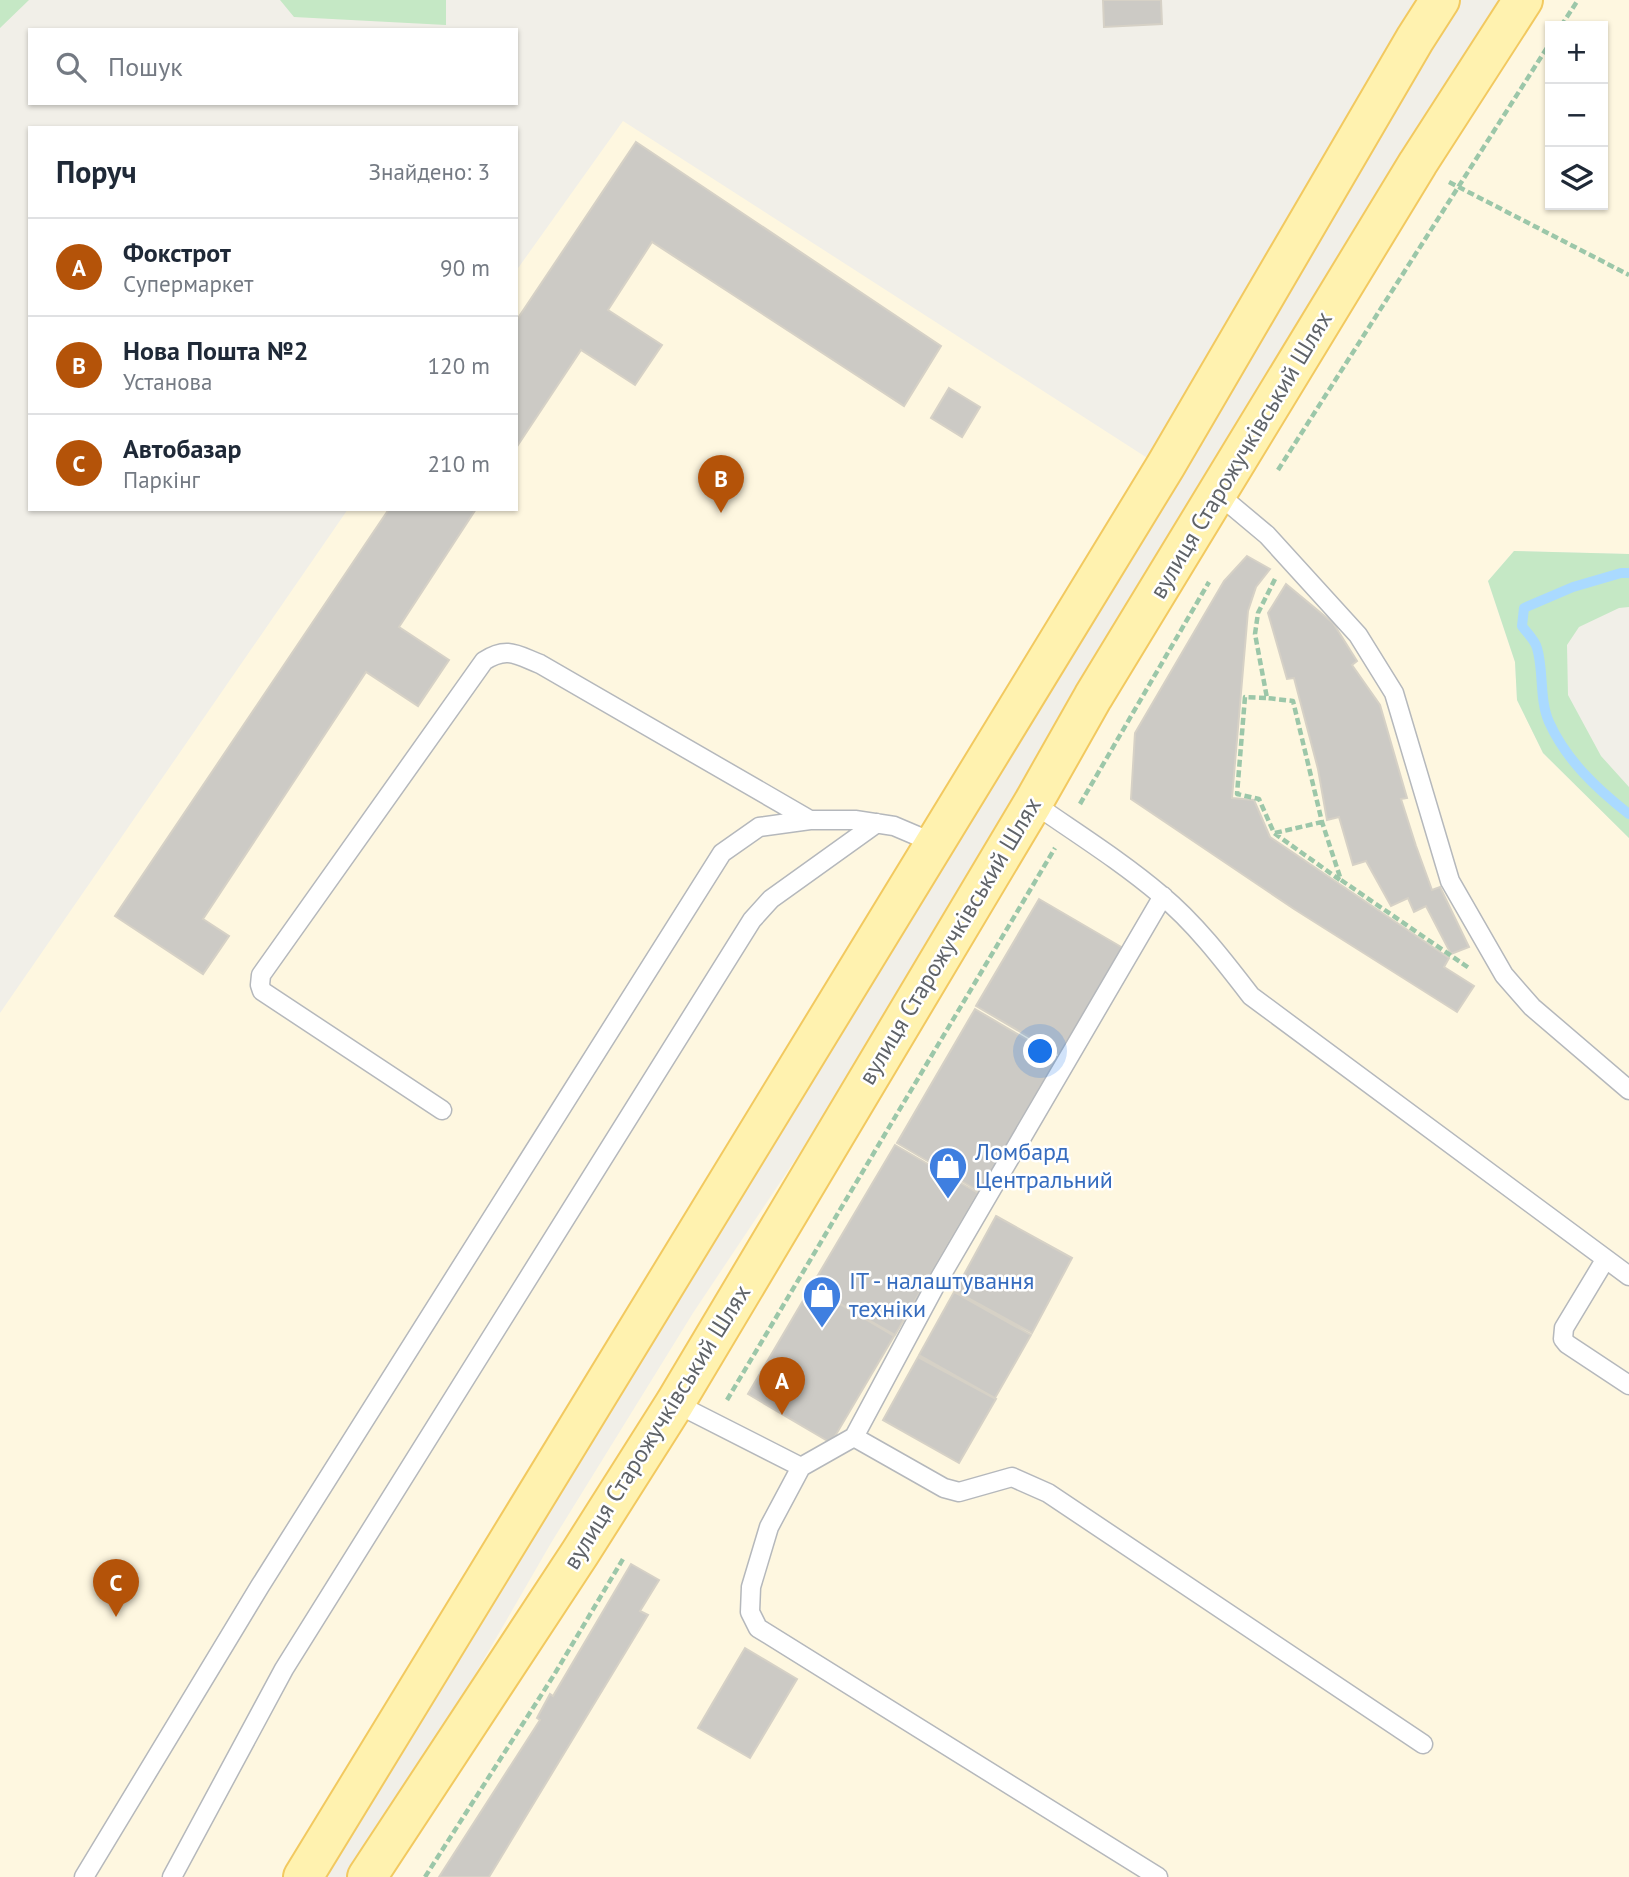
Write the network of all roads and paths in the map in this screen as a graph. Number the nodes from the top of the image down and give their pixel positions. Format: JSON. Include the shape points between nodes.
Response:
{"nodes":[{"id":1,"x":1440,"y":0,"type":"edge"},
{"id":2,"x":1523,"y":0,"type":"edge"},
{"id":3,"x":1578,"y":0,"type":"edge"},
{"id":4,"x":1564,"y":21,"type":"edge"},
{"id":5,"x":1545,"y":51,"type":"edge"},
{"id":6,"x":1418,"y":163,"type":"junction"},
{"id":7,"x":1458,"y":188,"type":"junction"},
{"id":8,"x":1629,"y":275,"type":"edge"},
{"id":9,"x":1276,"y":472,"type":"dead end"},
{"id":10,"x":1218,"y":494,"type":"junction"},
{"id":11,"x":1286,"y":556,"type":"junction"},
{"id":12,"x":1212,"y":577,"type":"dead end"},
{"id":13,"x":1267,"y":698,"type":"junction"},
{"id":14,"x":1081,"y":802,"type":"dead end"},
{"id":15,"x":1033,"y":803,"type":"junction"},
{"id":16,"x":810,"y":820,"type":"junction"},
{"id":17,"x":1322,"y":822,"type":"junction"},
{"id":18,"x":877,"y":823,"type":"junction"},
{"id":19,"x":1274,"y":834,"type":"junction"},
{"id":20,"x":934,"y":843,"type":"junction"},
{"id":21,"x":1054,"y":851,"type":"dead end"},
{"id":22,"x":1341,"y":880,"type":"junction"},
{"id":23,"x":1163,"y":896,"type":"junction"},
{"id":24,"x":1472,"y":970,"type":"dead end"},
{"id":25,"x":1629,"y":1090,"type":"edge"},
{"id":26,"x":442,"y":1110,"type":"dead end"},
{"id":27,"x":1605,"y":1260,"type":"junction"},
{"id":28,"x":1629,"y":1276,"type":"edge"},
{"id":29,"x":1629,"y":1385,"type":"edge"},
{"id":30,"x":729,"y":1397,"type":"dead end"},
{"id":31,"x":675,"y":1403,"type":"junction"},
{"id":32,"x":854,"y":1437,"type":"junction"},
{"id":33,"x":801,"y":1467,"type":"junction"},
{"id":34,"x":625,"y":1556,"type":"dead end"},
{"id":35,"x":1423,"y":1744,"type":"dead end"},
{"id":36,"x":84,"y":1877,"type":"edge"},
{"id":37,"x":172,"y":1877,"type":"edge"},
{"id":38,"x":303,"y":1877,"type":"edge"},
{"id":39,"x":367,"y":1877,"type":"edge"},
{"id":40,"x":425,"y":1877,"type":"edge"},
{"id":41,"x":1158,"y":1877,"type":"edge"}],
"edges":[{"from":1,"to":20,"type":"main road","via":[[1167,465]]},
{"from":2,"to":6,"type":"main road","name":"вулиця Старожучківський Шлях"},
{"from":3,"to":4,"type":"path"},
{"from":5,"to":7,"type":"path"},
{"from":6,"to":7,"type":"path"},
{"from":6,"to":10,"type":"main road","name":"вулиця Старожучківський Шлях"},
{"from":7,"to":8,"type":"path"},
{"from":7,"to":9,"type":"path"},
{"from":10,"to":11,"type":"lane"},
{"from":10,"to":15,"type":"main road","name":"вулиця Старожучківський Шлях"},
{"from":11,"to":13,"type":"path","via":[[1258,613],[1255,634]]},
{"from":11,"to":25,"type":"lane","via":[[1358,635],[1394,693],[1450,881],[1504,975],[1532,1007]]},
{"from":12,"to":14,"type":"path"},
{"from":13,"to":17,"type":"path","via":[[1293,701]]},
{"from":13,"to":19,"type":"path","via":[[1245,697],[1237,794],[1259,799]]},
{"from":15,"to":23,"type":"lane"},
{"from":15,"to":31,"type":"main road","name":"вулиця Старожучківський Шлях"},
{"from":16,"to":18,"type":"lane"},
{"from":16,"to":26,"type":"lane","via":[[540,664],[512,653],[496,653],[484,662],[261,975],[260,985],[311,1026]]},
{"from":16,"to":36,"type":"lane","via":[[759,827],[722,853],[260,1586]]},
{"from":17,"to":19,"type":"path"},
{"from":17,"to":22,"type":"path"},
{"from":18,"to":20,"type":"lane"},
{"from":18,"to":37,"type":"lane","via":[[771,899],[752,920],[285,1669]]},
{"from":19,"to":22,"type":"path"},
{"from":20,"to":38,"type":"main road"},
{"from":21,"to":30,"type":"path"},
{"from":22,"to":24,"type":"path"},
{"from":23,"to":27,"type":"lane","via":[[1251,996]]},
{"from":23,"to":32,"type":"lane","via":[[935,1286]]},
{"from":27,"to":28,"type":"lane"},
{"from":27,"to":29,"type":"lane","via":[[1564,1328],[1563,1339]]},
{"from":31,"to":33,"type":"lane"},
{"from":31,"to":39,"type":"main road","name":"вулиця Старожучківський Шлях"},
{"from":32,"to":33,"type":"lane"},
{"from":32,"to":35,"type":"lane","via":[[944,1488],[960,1492],[1012,1478],[1048,1493]]},
{"from":33,"to":41,"type":"lane","via":[[769,1527],[751,1587],[750,1612],[758,1628]]},
{"from":34,"to":40,"type":"path"}]}
